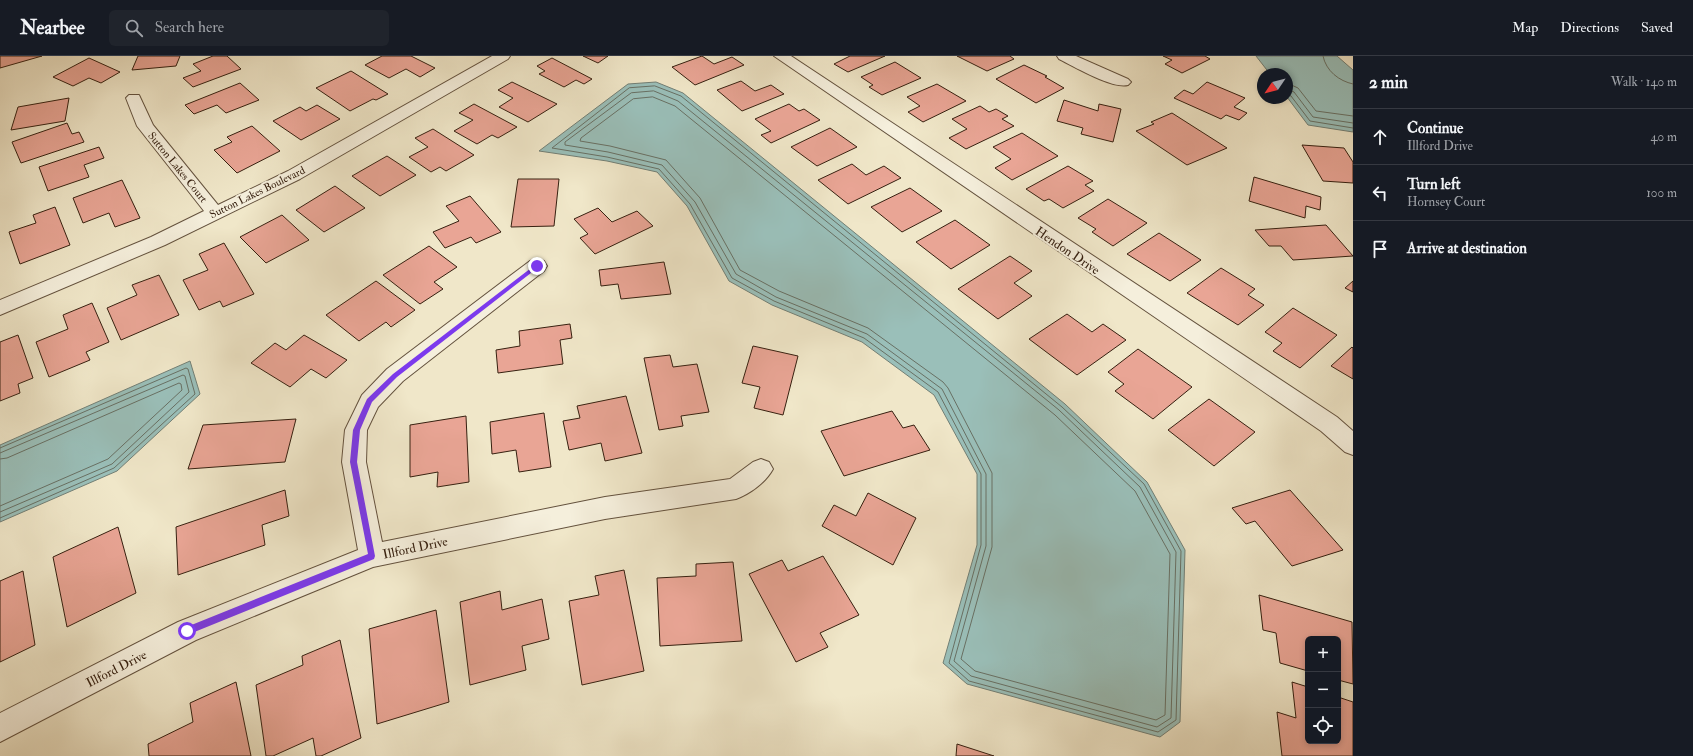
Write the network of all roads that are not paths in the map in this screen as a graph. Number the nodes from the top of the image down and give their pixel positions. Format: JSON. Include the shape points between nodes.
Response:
{"nodes":[{"id":1,"x":504,"y":56,"type":"edge"},
{"id":2,"x":781,"y":56,"type":"edge"},
{"id":3,"x":1064,"y":56,"type":"edge"},
{"id":4,"x":1123,"y":82,"type":"dead end"},
{"id":5,"x":134,"y":98,"type":"dead end"},
{"id":6,"x":214,"y":212,"type":"junction"},
{"id":7,"x":537,"y":266,"type":"dead end"},
{"id":8,"x":0,"y":308,"type":"edge"},
{"id":9,"x":1353,"y":445,"type":"edge"},
{"id":10,"x":761,"y":469,"type":"dead end"},
{"id":11,"x":372,"y":556,"type":"junction"},
{"id":12,"x":0,"y":728,"type":"edge"}],
"edges":[{"from":1,"to":6,"type":"street","name":"Sutton Lakes Boulevard","via":[[294,175]]},
{"from":2,"to":9,"type":"street","name":"Hendon Drive","via":[[1329,424]]},
{"from":3,"to":4,"type":"street"},
{"from":5,"to":6,"type":"street","name":"Sutton Lakes Court","via":[[145,126]]},
{"from":6,"to":8,"type":"street","name":"Sutton Lakes Boulevard","via":[[158,241]]},
{"from":7,"to":11,"type":"street","via":[[395,375],[370,401],[356,430],[354,462]]},
{"from":10,"to":11,"type":"street","name":"Illford Drive","via":[[736,489],[605,508]]},
{"from":11,"to":12,"type":"street","name":"Illford Drive","via":[[187,631]]}]}
